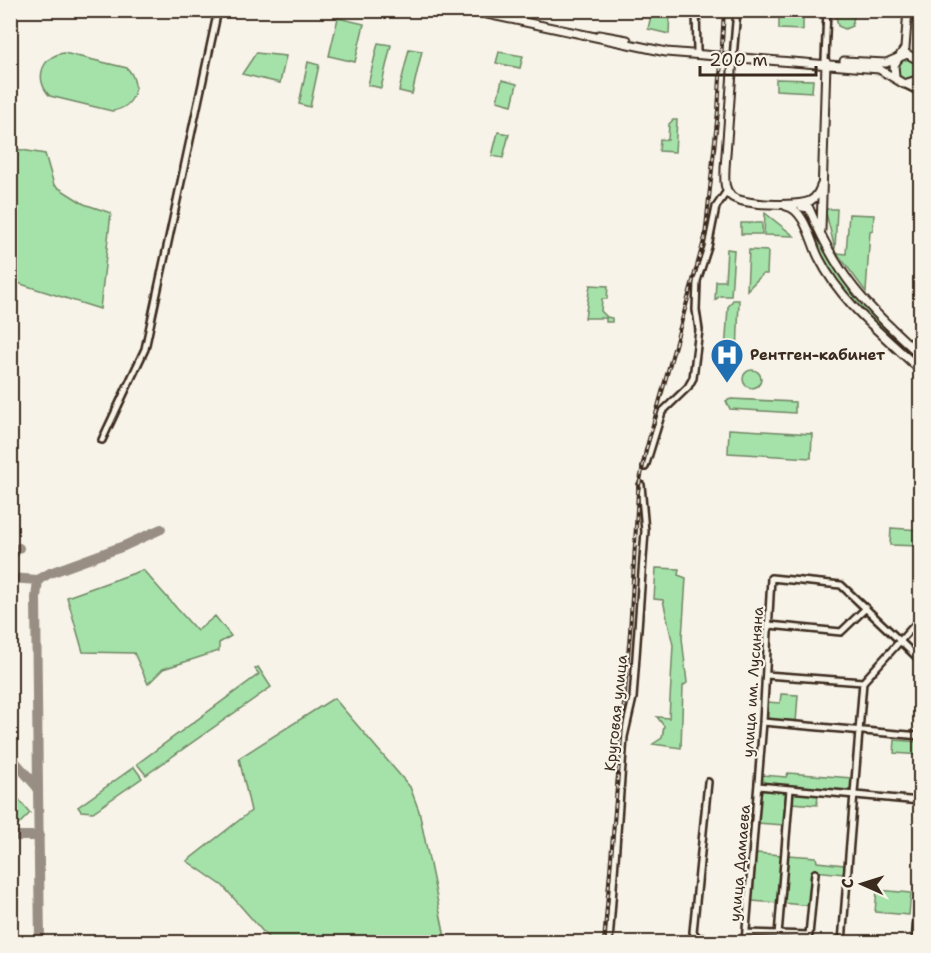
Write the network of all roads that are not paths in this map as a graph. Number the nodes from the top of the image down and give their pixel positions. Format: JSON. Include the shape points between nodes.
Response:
{"nodes":[{"id":1,"x":218,"y":10,"type":"edge"},
{"id":2,"x":468,"y":10,"type":"edge"},
{"id":3,"x":490,"y":10,"type":"edge"},
{"id":4,"x":696,"y":10,"type":"edge"},
{"id":5,"x":737,"y":10,"type":"edge"},
{"id":6,"x":827,"y":10,"type":"edge"},
{"id":7,"x":908,"y":10,"type":"edge"},
{"id":8,"x":697,"y":51,"type":"junction"},
{"id":9,"x":734,"y":56,"type":"junction"},
{"id":10,"x":898,"y":58,"type":"junction"},
{"id":11,"x":921,"y":61,"type":"edge"},
{"id":12,"x":826,"y":62,"type":"junction"},
{"id":13,"x":897,"y":79,"type":"junction"},
{"id":14,"x":920,"y":79,"type":"edge"},
{"id":15,"x":904,"y":84,"type":"junction"},
{"id":16,"x":921,"y":95,"type":"edge"},
{"id":17,"x":821,"y":186,"type":"junction"},
{"id":18,"x":727,"y":191,"type":"junction"},
{"id":19,"x":775,"y":204,"type":"junction"},
{"id":20,"x":801,"y":218,"type":"junction"},
{"id":21,"x":822,"y":242,"type":"junction"},
{"id":22,"x":921,"y":355,"type":"edge"},
{"id":23,"x":921,"y":370,"type":"edge"},
{"id":24,"x":102,"y":440,"type":"dead end"},
{"id":25,"x":645,"y":467,"type":"dead end"},
{"id":26,"x":641,"y":485,"type":"dead end"},
{"id":27,"x":866,"y":608,"type":"junction"},
{"id":28,"x":921,"y":619,"type":"edge"},
{"id":29,"x":770,"y":625,"type":"junction"},
{"id":30,"x":900,"y":641,"type":"junction"},
{"id":31,"x":921,"y":660,"type":"edge"},
{"id":32,"x":766,"y":675,"type":"junction"},
{"id":33,"x":863,"y":682,"type":"junction"},
{"id":34,"x":763,"y":722,"type":"junction"},
{"id":35,"x":860,"y":731,"type":"junction"},
{"id":36,"x":921,"y":736,"type":"edge"},
{"id":37,"x":708,"y":782,"type":"dead end"},
{"id":38,"x":758,"y":786,"type":"junction"},
{"id":39,"x":790,"y":789,"type":"junction"},
{"id":40,"x":854,"y":795,"type":"junction"},
{"id":41,"x":921,"y":801,"type":"edge"},
{"id":42,"x":815,"y":873,"type":"dead end"},
{"id":43,"x":921,"y":884,"type":"edge"},
{"id":44,"x":746,"y":933,"type":"junction"},
{"id":45,"x":778,"y":935,"type":"junction"},
{"id":46,"x":609,"y":942,"type":"edge"},
{"id":47,"x":740,"y":942,"type":"edge"},
{"id":48,"x":745,"y":942,"type":"edge"},
{"id":49,"x":842,"y":942,"type":"edge"},
{"id":50,"x":915,"y":942,"type":"edge"}],
"edges":[{"from":1,"to":24,"type":"street","via":[[146,348]]},
{"from":2,"to":9,"type":"main road","via":[[666,52]]},
{"from":3,"to":8,"type":"main road","via":[[639,43]]},
{"from":4,"to":8,"type":"street"},
{"from":5,"to":9,"type":"street"},
{"from":6,"to":12,"type":"street"},
{"from":7,"to":10,"type":"main road","via":[[905,48]]},
{"from":8,"to":9,"type":"main road"},
{"from":9,"to":12,"type":"main road"},
{"from":9,"to":18,"type":"main road","via":[[725,168]]},
{"from":10,"to":11,"type":"main road","via":[[910,54]]},
{"from":10,"to":12,"type":"main road","via":[[880,63]]},
{"from":10,"to":13,"type":"main road","via":[[893,68]]},
{"from":12,"to":13,"type":"main road","via":[[879,69]]},
{"from":12,"to":17,"type":"main road"},
{"from":13,"to":15,"type":"main road"},
{"from":14,"to":15,"type":"main road"},
{"from":15,"to":16,"type":"street"},
{"from":17,"to":19,"type":"main road","via":[[813,199],[806,202]]},
{"from":17,"to":21,"type":"main road"},
{"from":18,"to":19,"type":"main road","via":[[740,201]]},
{"from":18,"to":25,"type":"street","via":[[716,207],[697,281],[699,330],[693,378],[662,412]]},
{"from":19,"to":20,"type":"main road","via":[[793,207]]},
{"from":20,"to":21,"type":"main road","via":[[801,207],[808,206]]},
{"from":20,"to":23,"type":"main road","via":[[836,287],[862,317]]},
{"from":21,"to":22,"type":"main road","via":[[855,292]]},
{"from":26,"to":46,"type":"street","name":"Круговая улица","via":[[645,531]]},
{"from":27,"to":29,"type":"street","via":[[840,632]]},
{"from":27,"to":29,"type":"street","name":"улица им. Лусиняна","via":[[841,585],[771,578]]},
{"from":27,"to":30,"type":"street"},
{"from":28,"to":30,"type":"street"},
{"from":29,"to":32,"type":"street","name":"улица им. Лусиняна"},
{"from":30,"to":31,"type":"street"},
{"from":30,"to":33,"type":"street"},
{"from":32,"to":33,"type":"street"},
{"from":32,"to":34,"type":"street","name":"улица им. Лусиняна"},
{"from":33,"to":35,"type":"street"},
{"from":34,"to":35,"type":"street"},
{"from":34,"to":38,"type":"street","name":"улица им. Лусиняна"},
{"from":35,"to":36,"type":"street"},
{"from":35,"to":40,"type":"street"},
{"from":37,"to":47,"type":"street","via":[[693,932],[698,938]]},
{"from":38,"to":39,"type":"street"},
{"from":38,"to":44,"type":"street","name":"улица Дамаева"},
{"from":39,"to":40,"type":"street"},
{"from":39,"to":45,"type":"street"},
{"from":40,"to":41,"type":"street"},
{"from":40,"to":49,"type":"street"},
{"from":42,"to":45,"type":"street","via":[[809,935]]},
{"from":43,"to":50,"type":"street"},
{"from":44,"to":45,"type":"street"},
{"from":44,"to":48,"type":"street","name":"улица Дамаева"}]}
